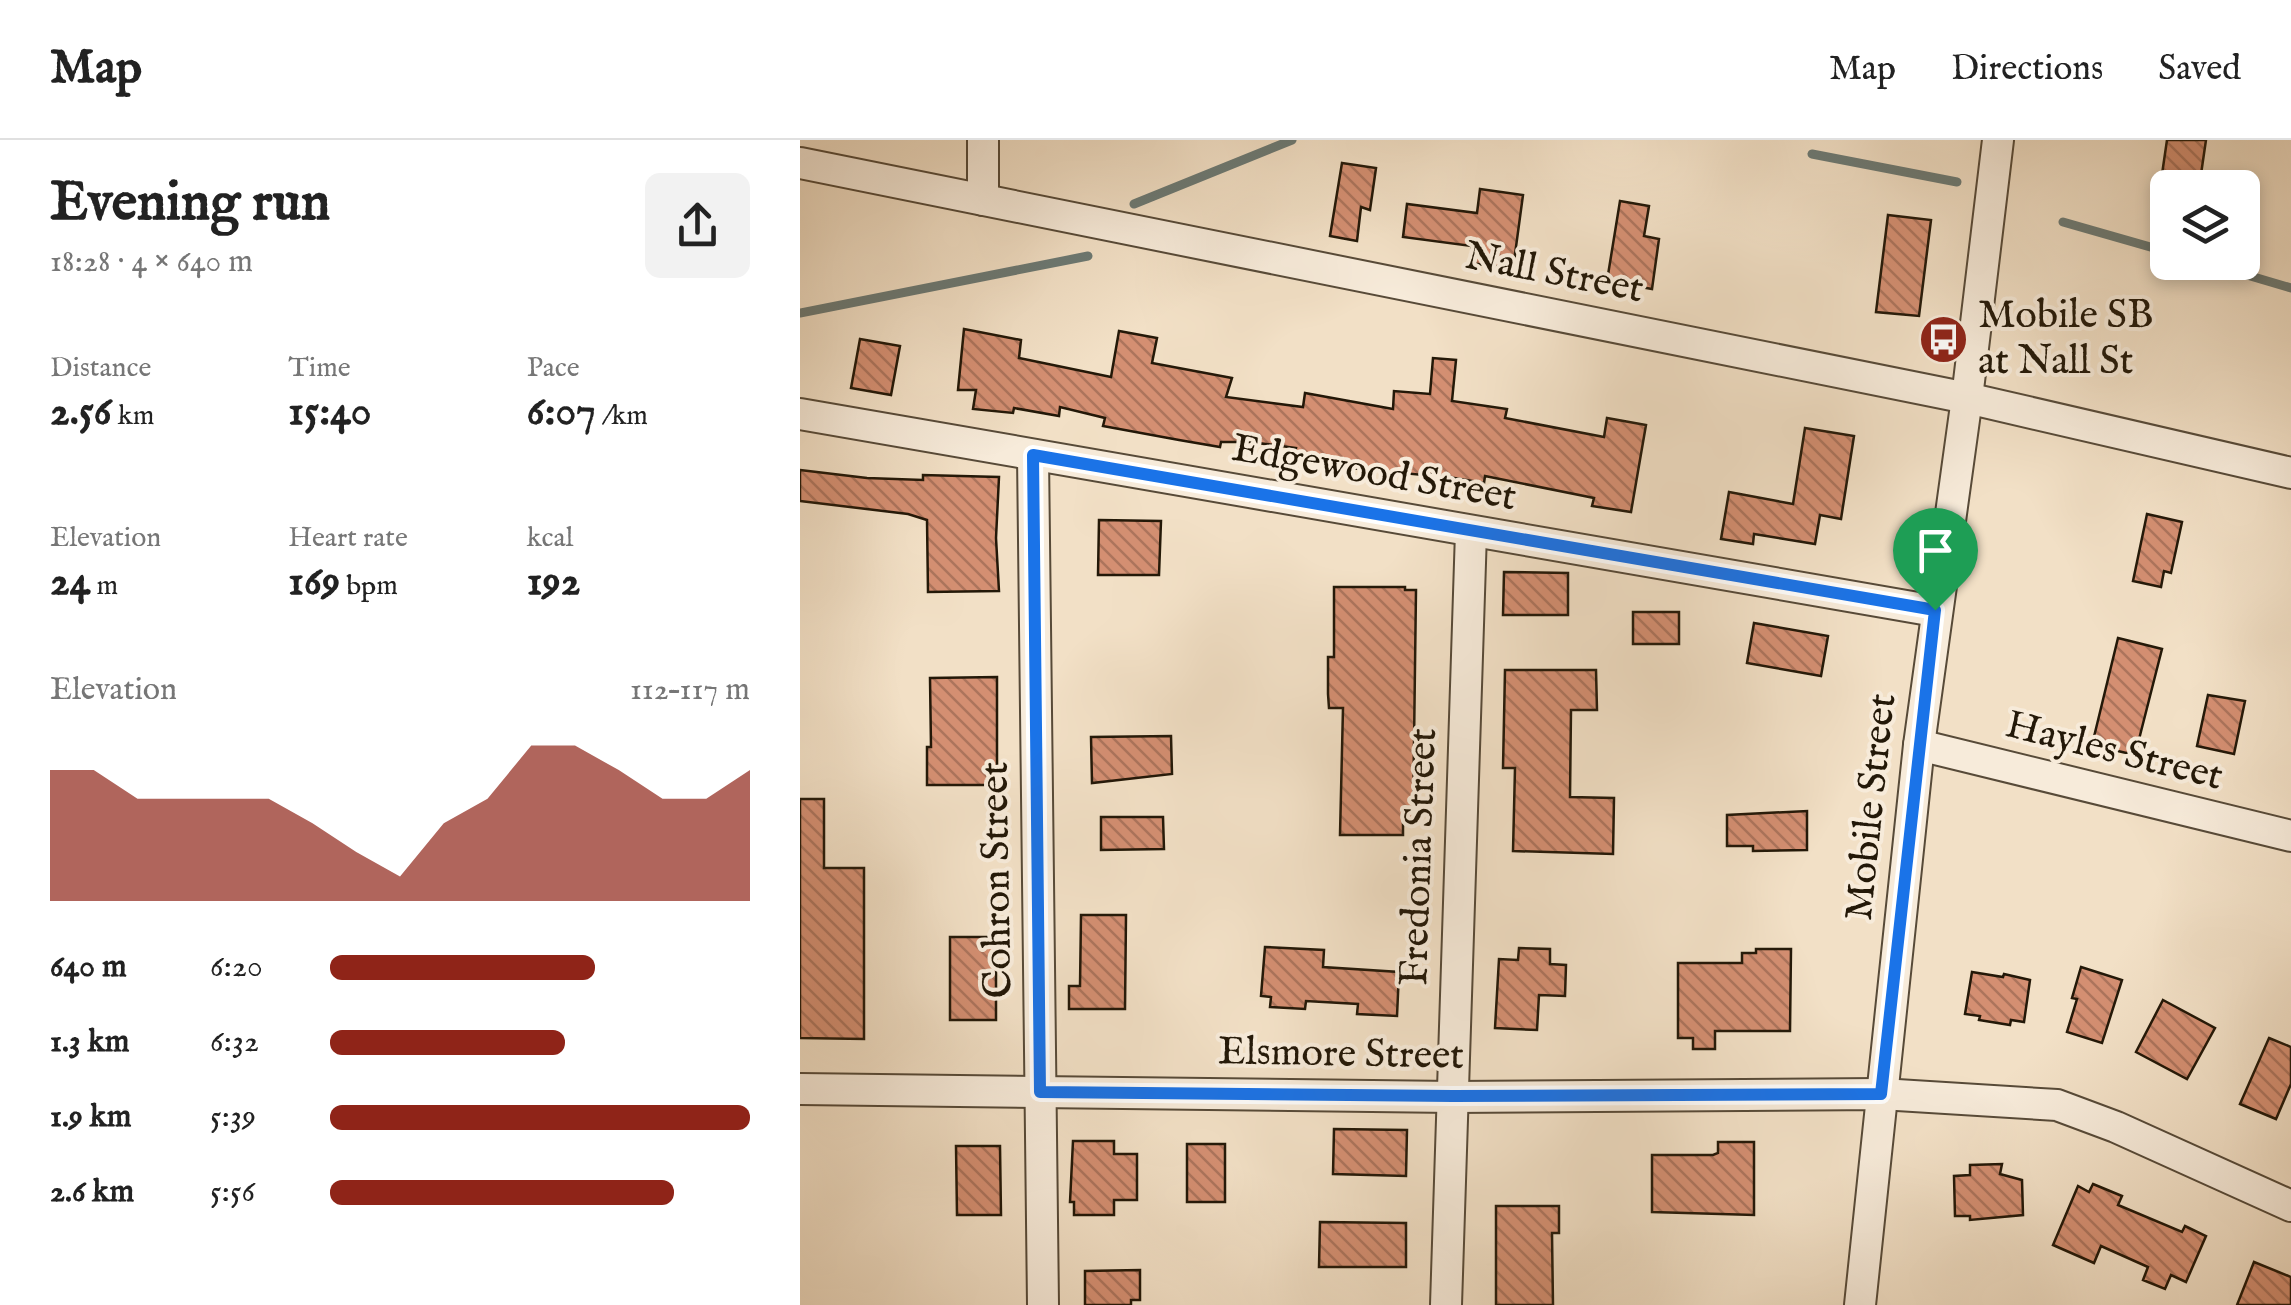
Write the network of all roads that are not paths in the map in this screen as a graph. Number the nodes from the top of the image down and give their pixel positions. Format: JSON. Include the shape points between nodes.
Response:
{"nodes":[{"id":1,"x":983,"y":140,"type":"edge"},
{"id":2,"x":1998,"y":140,"type":"edge"},
{"id":3,"x":800,"y":163,"type":"edge"},
{"id":4,"x":983,"y":200,"type":"junction"},
{"id":5,"x":1967,"y":398,"type":"junction"},
{"id":6,"x":800,"y":414,"type":"edge"},
{"id":7,"x":1033,"y":455,"type":"junction"},
{"id":8,"x":2291,"y":474,"type":"edge"},
{"id":9,"x":1471,"y":532,"type":"junction"},
{"id":10,"x":1935,"y":610,"type":"junction"},
{"id":11,"x":1919,"y":744,"type":"junction"},
{"id":12,"x":2291,"y":836,"type":"edge"},
{"id":13,"x":800,"y":1090,"type":"edge"},
{"id":14,"x":1040,"y":1092,"type":"junction"},
{"id":15,"x":1881,"y":1094,"type":"junction"},
{"id":16,"x":1453,"y":1096,"type":"junction"},
{"id":17,"x":2291,"y":1206,"type":"edge"},
{"id":18,"x":1042,"y":1305,"type":"edge"},
{"id":19,"x":1446,"y":1305,"type":"edge"},
{"id":20,"x":1860,"y":1305,"type":"edge"}],
"edges":[{"from":1,"to":4,"type":"street"},
{"from":2,"to":5,"type":"street","name":"Mobile Street"},
{"from":3,"to":4,"type":"street","name":"Nall Street"},
{"from":4,"to":5,"type":"street","name":"Nall Street"},
{"from":5,"to":8,"type":"street","name":"Nall Street"},
{"from":5,"to":10,"type":"street","name":"Mobile Street"},
{"from":6,"to":7,"type":"street","name":"Edgewood Street"},
{"from":7,"to":9,"type":"street","name":"Edgewood Street"},
{"from":7,"to":14,"type":"street","name":"Cohron Street"},
{"from":9,"to":10,"type":"street","name":"Edgewood Street"},
{"from":9,"to":16,"type":"street","name":"Fredonia Street"},
{"from":10,"to":11,"type":"street","name":"Mobile Street"},
{"from":11,"to":12,"type":"street","name":"Hayles Street"},
{"from":11,"to":15,"type":"street","name":"Mobile Street"},
{"from":13,"to":14,"type":"street","name":"Elsmore Street"},
{"from":14,"to":16,"type":"street","name":"Elsmore Street"},
{"from":14,"to":18,"type":"street","name":"Cohron Street"},
{"from":15,"to":16,"type":"street","name":"Elsmore Street"},
{"from":15,"to":17,"type":"street","name":"Elsmore Street","via":[[2056,1104]]},
{"from":15,"to":20,"type":"street","name":"Mobile Street"},
{"from":16,"to":19,"type":"street","name":"Fredonia Street"}]}
